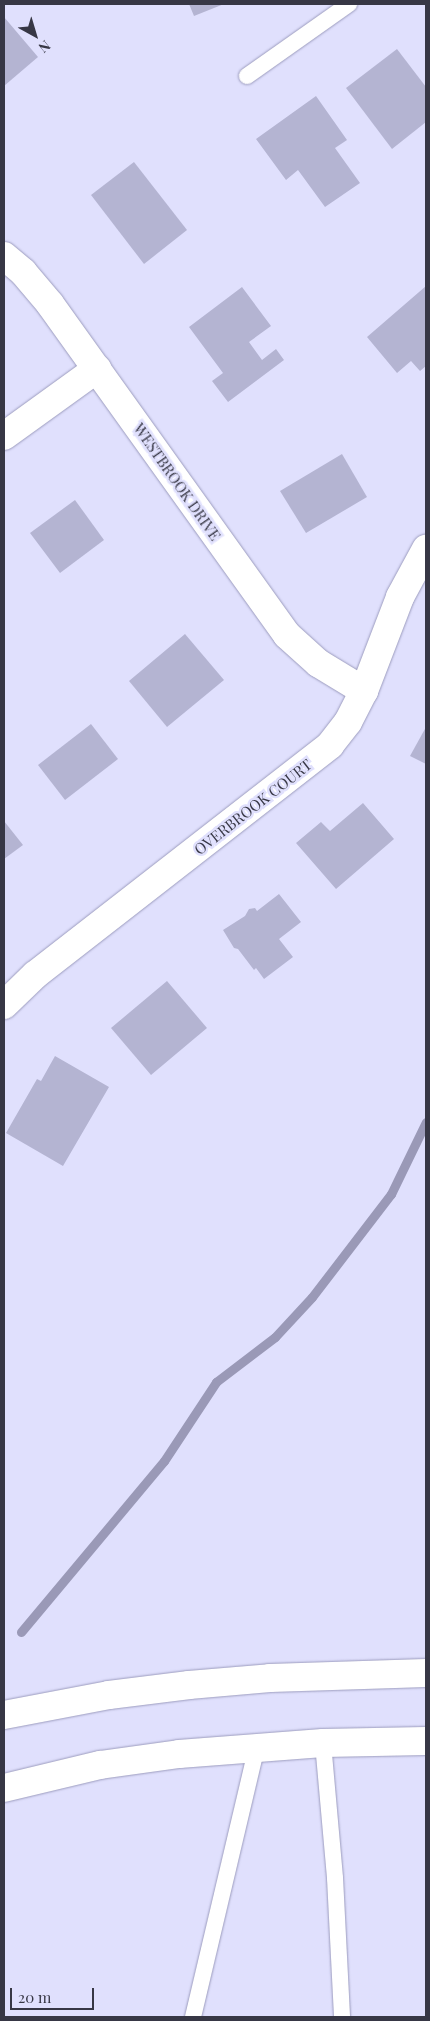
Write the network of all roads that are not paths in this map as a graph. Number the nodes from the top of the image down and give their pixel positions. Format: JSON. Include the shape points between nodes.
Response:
{"nodes":[{"id":1,"x":348,"y":4,"type":"edge"},
{"id":2,"x":247,"y":76,"type":"dead end"},
{"id":3,"x":4,"y":256,"type":"edge"},
{"id":4,"x":97,"y":369,"type":"junction"},
{"id":5,"x":4,"y":436,"type":"edge"},
{"id":6,"x":426,"y":549,"type":"edge"},
{"id":7,"x":364,"y":691,"type":"junction"},
{"id":8,"x":4,"y":1005,"type":"edge"},
{"id":9,"x":426,"y":1674,"type":"edge"},
{"id":10,"x":4,"y":1716,"type":"edge"},
{"id":11,"x":426,"y":1741,"type":"edge"},
{"id":12,"x":323,"y":1742,"type":"junction"},
{"id":13,"x":257,"y":1746,"type":"junction"},
{"id":14,"x":4,"y":1788,"type":"edge"},
{"id":15,"x":193,"y":2017,"type":"edge"},
{"id":16,"x":342,"y":2017,"type":"edge"}],
"edges":[{"from":1,"to":2,"type":"lane"},
{"from":3,"to":4,"type":"street","name":"WESTBROOK DRIVE","via":[[50,304]]},
{"from":4,"to":5,"type":"street"},
{"from":4,"to":7,"type":"street","name":"WESTBROOK DRIVE","via":[[287,634],[318,662]]},
{"from":6,"to":7,"type":"street","name":"OVERBROOK COURT","via":[[400,597]]},
{"from":7,"to":8,"type":"street","name":"OVERBROOK COURT","via":[[348,722],[323,752],[35,975]]},
{"from":9,"to":10,"type":"street","via":[[279,1677],[189,1685],[109,1695]]},
{"from":11,"to":12,"type":"street"},
{"from":12,"to":13,"type":"street"},
{"from":12,"to":16,"type":"lane","via":[[335,1878]]},
{"from":13,"to":14,"type":"street","via":[[100,1765]]},
{"from":13,"to":15,"type":"lane"}]}
